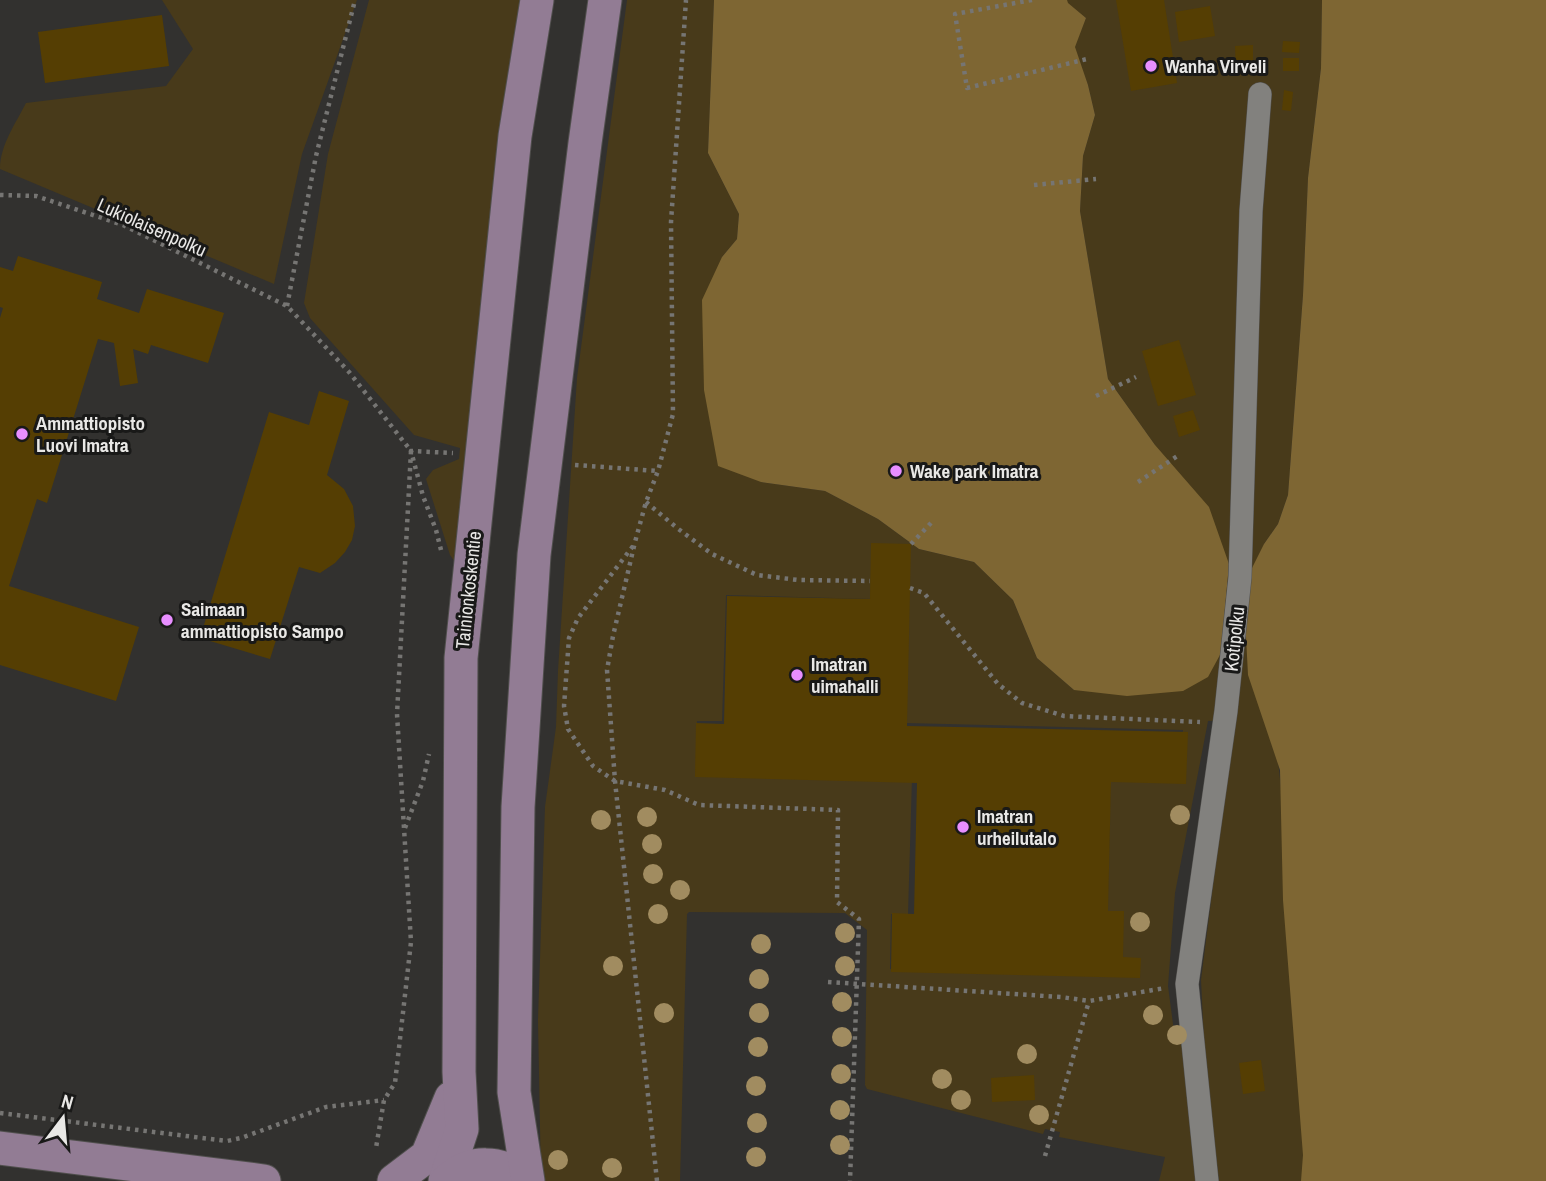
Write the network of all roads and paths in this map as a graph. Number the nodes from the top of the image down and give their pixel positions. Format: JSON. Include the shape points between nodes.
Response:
{"nodes":[{"id":1,"x":355,"y":0,"type":"edge"},
{"id":2,"x":537,"y":0,"type":"edge"},
{"id":3,"x":606,"y":0,"type":"edge"},
{"id":4,"x":686,"y":0,"type":"edge"},
{"id":5,"x":1032,"y":0,"type":"edge"},
{"id":6,"x":1087,"y":59,"type":"dead end"},
{"id":7,"x":1260,"y":94,"type":"dead end"},
{"id":8,"x":1096,"y":179,"type":"dead end"},
{"id":9,"x":1034,"y":185,"type":"dead end"},
{"id":10,"x":0,"y":195,"type":"edge"},
{"id":11,"x":287,"y":306,"type":"junction"},
{"id":12,"x":1136,"y":377,"type":"dead end"},
{"id":13,"x":1096,"y":396,"type":"dead end"},
{"id":14,"x":411,"y":451,"type":"junction"},
{"id":15,"x":453,"y":453,"type":"dead end"},
{"id":16,"x":1179,"y":455,"type":"dead end"},
{"id":17,"x":570,"y":464,"type":"dead end"},
{"id":18,"x":658,"y":471,"type":"junction"},
{"id":19,"x":1138,"y":482,"type":"dead end"},
{"id":20,"x":646,"y":502,"type":"junction"},
{"id":21,"x":931,"y":523,"type":"dead end"},
{"id":22,"x":635,"y":542,"type":"junction"},
{"id":23,"x":911,"y":544,"type":"dead end"},
{"id":24,"x":870,"y":581,"type":"dead end"},
{"id":25,"x":910,"y":588,"type":"dead end"},
{"id":26,"x":1225,"y":718,"type":"junction"},
{"id":27,"x":615,"y":781,"type":"junction"},
{"id":28,"x":828,"y":982,"type":"dead end"},
{"id":29,"x":1187,"y":984,"type":"junction"},
{"id":30,"x":857,"y":985,"type":"junction"},
{"id":31,"x":1089,"y":1001,"type":"junction"},
{"id":32,"x":459,"y":1072,"type":"junction"},
{"id":33,"x":384,"y":1100,"type":"junction"},
{"id":34,"x":0,"y":1113,"type":"edge"},
{"id":35,"x":0,"y":1148,"type":"edge"},
{"id":36,"x":376,"y":1148,"type":"dead end"},
{"id":37,"x":1045,"y":1156,"type":"dead end"},
{"id":38,"x":264,"y":1181,"type":"edge"},
{"id":39,"x":394,"y":1181,"type":"edge"},
{"id":40,"x":446,"y":1181,"type":"edge"},
{"id":41,"x":527,"y":1181,"type":"edge"},
{"id":42,"x":657,"y":1181,"type":"edge"},
{"id":43,"x":850,"y":1181,"type":"edge"},
{"id":44,"x":1207,"y":1181,"type":"edge"}],
"edges":[{"from":1,"to":11,"type":"path","via":[[316,156]]},
{"from":2,"to":32,"type":"main road","name":"Tainionkoskentie","via":[[515,136],[461,658]]},
{"from":3,"to":41,"type":"main road","via":[[532,581],[518,807],[514,1091]]},
{"from":4,"to":18,"type":"path","via":[[671,222],[673,414]]},
{"from":5,"to":6,"type":"path","via":[[955,14],[967,88]]},
{"from":7,"to":26,"type":"street","name":"Kotipolku","via":[[1251,211],[1240,577]]},
{"from":8,"to":9,"type":"path"},
{"from":10,"to":11,"type":"path","name":"Lukiolaisenpolku","via":[[36,196],[123,225]]},
{"from":11,"to":14,"type":"path","via":[[349,372]]},
{"from":12,"to":13,"type":"path"},
{"from":14,"to":15,"type":"path"},
{"from":14,"to":33,"type":"path","via":[[397,714],[411,942],[394,1083]]},
{"from":16,"to":19,"type":"path"},
{"from":17,"to":18,"type":"path"},
{"from":18,"to":20,"type":"path"},
{"from":20,"to":22,"type":"path"},
{"from":20,"to":24,"type":"path","via":[[712,554],[757,575]]},
{"from":21,"to":23,"type":"path"},
{"from":22,"to":27,"type":"path","via":[[607,670]]},
{"from":22,"to":27,"type":"path","via":[[578,618],[569,638],[564,678],[568,729],[593,766]]},
{"from":25,"to":26,"type":"path","via":[[923,593],[998,684],[1022,703],[1064,716]]},
{"from":26,"to":29,"type":"street","name":"Kotipolku"},
{"from":27,"to":30,"type":"path","via":[[664,790],[699,805],[838,810],[837,902],[859,919]]},
{"from":27,"to":42,"type":"path"},
{"from":28,"to":30,"type":"path"},
{"from":29,"to":31,"type":"path"},
{"from":29,"to":44,"type":"street","name":"Kotipolku"},
{"from":30,"to":31,"type":"path"},
{"from":30,"to":43,"type":"path"},
{"from":31,"to":37,"type":"path"},
{"from":32,"to":39,"type":"main road","via":[[427,1156]]},
{"from":32,"to":40,"type":"main road","name":"Tainionkoskentie","via":[[462,1129]]},
{"from":33,"to":34,"type":"path","via":[[326,1107],[227,1141]]},
{"from":33,"to":36,"type":"path"},
{"from":35,"to":38,"type":"main road"},
{"from":40,"to":41,"type":"main road","via":[[464,1168],[481,1164],[499,1165]]}]}
